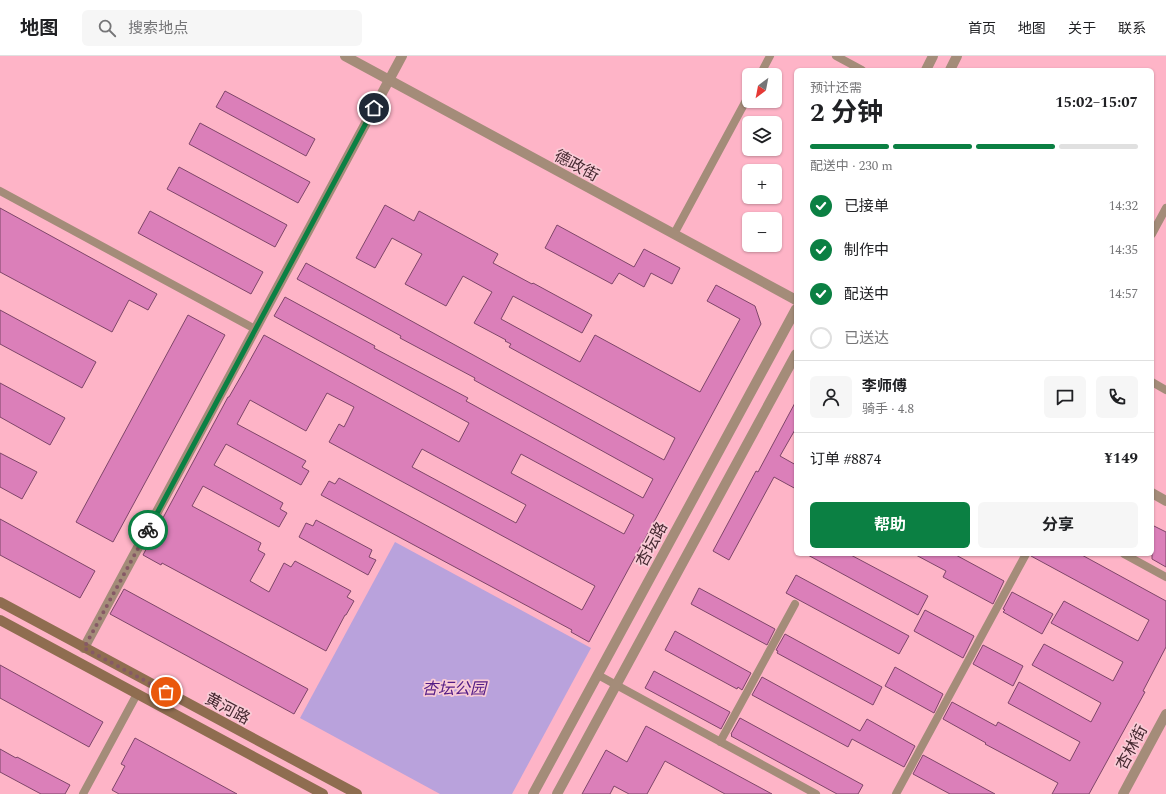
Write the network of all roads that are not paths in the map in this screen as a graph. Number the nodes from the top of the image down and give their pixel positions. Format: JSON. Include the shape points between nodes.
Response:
{"nodes":[{"id":1,"x":345,"y":56,"type":"edge"},
{"id":2,"x":402,"y":56,"type":"edge"},
{"id":3,"x":770,"y":56,"type":"edge"},
{"id":4,"x":836,"y":56,"type":"edge"},
{"id":5,"x":933,"y":56,"type":"edge"},
{"id":6,"x":958,"y":56,"type":"edge"},
{"id":7,"x":764,"y":68,"type":"edge"},
{"id":8,"x":858,"y":68,"type":"edge"},
{"id":9,"x":927,"y":68,"type":"edge"},
{"id":10,"x":951,"y":68,"type":"edge"},
{"id":11,"x":389,"y":80,"type":"junction"},
{"id":12,"x":742,"y":108,"type":"edge"},
{"id":13,"x":0,"y":191,"type":"edge"},
{"id":14,"x":1166,"y":208,"type":"edge"},
{"id":15,"x":1154,"y":230,"type":"edge"},
{"id":16,"x":674,"y":234,"type":"junction"},
{"id":17,"x":794,"y":299,"type":"edge"},
{"id":18,"x":794,"y":313,"type":"edge"},
{"id":19,"x":256,"y":329,"type":"junction"},
{"id":20,"x":794,"y":358,"type":"edge"},
{"id":21,"x":1154,"y":383,"type":"edge"},
{"id":22,"x":1166,"y":390,"type":"edge"},
{"id":23,"x":1154,"y":494,"type":"edge"},
{"id":24,"x":1166,"y":501,"type":"edge"},
{"id":25,"x":1025,"y":556,"type":"edge"},
{"id":26,"x":1128,"y":556,"type":"edge"},
{"id":27,"x":1166,"y":577,"type":"edge"},
{"id":28,"x":0,"y":602,"type":"edge"},
{"id":29,"x":795,"y":604,"type":"dead end"},
{"id":30,"x":0,"y":620,"type":"edge"},
{"id":31,"x":84,"y":648,"type":"junction"},
{"id":32,"x":598,"y":675,"type":"junction"},
{"id":33,"x":616,"y":685,"type":"junction"},
{"id":34,"x":137,"y":694,"type":"junction"},
{"id":35,"x":1166,"y":714,"type":"edge"},
{"id":36,"x":720,"y":742,"type":"junction"},
{"id":37,"x":83,"y":794,"type":"edge"},
{"id":38,"x":323,"y":794,"type":"edge"},
{"id":39,"x":357,"y":794,"type":"edge"},
{"id":40,"x":533,"y":794,"type":"edge"},
{"id":41,"x":558,"y":794,"type":"edge"},
{"id":42,"x":816,"y":794,"type":"edge"},
{"id":43,"x":896,"y":794,"type":"edge"},
{"id":44,"x":1124,"y":794,"type":"edge"}],
"edges":[{"from":1,"to":11,"type":"street","name":"德政街"},
{"from":2,"to":11,"type":"street"},
{"from":3,"to":7,"type":"lane"},
{"from":4,"to":8,"type":"lane"},
{"from":5,"to":9,"type":"street"},
{"from":6,"to":10,"type":"street"},
{"from":11,"to":16,"type":"street","name":"德政街"},
{"from":11,"to":19,"type":"street"},
{"from":12,"to":16,"type":"lane"},
{"from":13,"to":19,"type":"lane"},
{"from":14,"to":15,"type":"lane"},
{"from":16,"to":17,"type":"street","name":"德政街"},
{"from":18,"to":32,"type":"street","name":"杏坛路"},
{"from":19,"to":31,"type":"street"},
{"from":20,"to":33,"type":"street"},
{"from":21,"to":22,"type":"lane"},
{"from":23,"to":24,"type":"street"},
{"from":25,"to":43,"type":"lane"},
{"from":26,"to":27,"type":"lane"},
{"from":28,"to":31,"type":"main road","name":"黄河路"},
{"from":29,"to":36,"type":"lane"},
{"from":30,"to":34,"type":"main road","name":"黄河路"},
{"from":31,"to":39,"type":"main road","name":"黄河路"},
{"from":32,"to":33,"type":"lane"},
{"from":32,"to":40,"type":"street","name":"杏坛路"},
{"from":33,"to":36,"type":"lane"},
{"from":33,"to":41,"type":"street"},
{"from":34,"to":37,"type":"lane"},
{"from":34,"to":38,"type":"main road","name":"黄河路"},
{"from":35,"to":44,"type":"street","name":"杏林街"},
{"from":36,"to":42,"type":"lane"}]}
